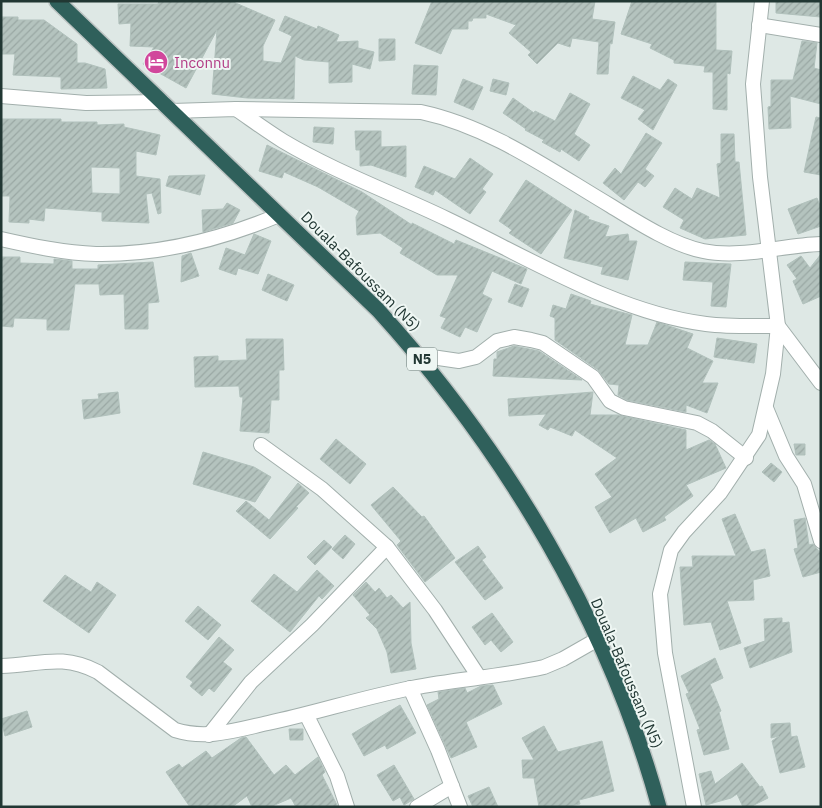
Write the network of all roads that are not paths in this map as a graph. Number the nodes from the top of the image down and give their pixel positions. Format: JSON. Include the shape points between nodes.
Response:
{"nodes":[{"id":1,"x":57,"y":1,"type":"edge"},
{"id":2,"x":762,"y":1,"type":"edge"},
{"id":3,"x":759,"y":25,"type":"junction"},
{"id":4,"x":821,"y":35,"type":"edge"},
{"id":5,"x":1,"y":96,"type":"edge"},
{"id":6,"x":167,"y":107,"type":"junction"},
{"id":7,"x":236,"y":109,"type":"junction"},
{"id":8,"x":279,"y":215,"type":"junction"},
{"id":9,"x":1,"y":239,"type":"edge"},
{"id":10,"x":821,"y":244,"type":"edge"},
{"id":11,"x":769,"y":250,"type":"junction"},
{"id":12,"x":778,"y":326,"type":"junction"},
{"id":13,"x":418,"y":354,"type":"junction"},
{"id":14,"x":821,"y":383,"type":"edge"},
{"id":15,"x":766,"y":408,"type":"junction"},
{"id":16,"x":261,"y":445,"type":"dead end"},
{"id":17,"x":746,"y":458,"type":"junction"},
{"id":18,"x":821,"y":541,"type":"edge"},
{"id":19,"x":387,"y":547,"type":"junction"},
{"id":20,"x":598,"y":639,"type":"junction"},
{"id":21,"x":1,"y":666,"type":"edge"},
{"id":22,"x":479,"y":677,"type":"junction"},
{"id":23,"x":410,"y":688,"type":"junction"},
{"id":24,"x":307,"y":716,"type":"junction"},
{"id":25,"x":209,"y":735,"type":"junction"},
{"id":26,"x":452,"y":786,"type":"junction"},
{"id":27,"x":347,"y":807,"type":"edge"},
{"id":28,"x":417,"y":807,"type":"edge"},
{"id":29,"x":460,"y":807,"type":"edge"},
{"id":30,"x":659,"y":807,"type":"edge"},
{"id":31,"x":694,"y":807,"type":"edge"}],
"edges":[{"from":1,"to":6,"type":"highway","name":"Douala-Bafoussam (N5)","number":"N5"},
{"from":2,"to":3,"type":"street"},
{"from":3,"to":4,"type":"street"},
{"from":3,"to":11,"type":"street","via":[[753,84]]},
{"from":5,"to":6,"type":"street"},
{"from":6,"to":7,"type":"street"},
{"from":6,"to":8,"type":"highway","name":"Douala-Bafoussam (N5)","number":"N5"},
{"from":7,"to":11,"type":"street","via":[[421,112],[442,116],[480,130],[673,240],[703,251]]},
{"from":7,"to":12,"type":"street","via":[[284,141],[324,162],[601,292],[641,307],[705,324]]},
{"from":8,"to":9,"type":"street","via":[[219,238],[145,250],[96,254]]},
{"from":8,"to":13,"type":"highway","name":"Douala-Bafoussam (N5)","number":"N5","via":[[378,310]]},
{"from":10,"to":11,"type":"street"},
{"from":11,"to":12,"type":"street"},
{"from":12,"to":14,"type":"street"},
{"from":12,"to":15,"type":"street"},
{"from":13,"to":17,"type":"street","via":[[459,361],[476,357],[497,341],[514,337],[543,343],[593,377],[610,401],[624,408],[697,423]]},
{"from":13,"to":20,"type":"highway","name":"Douala-Bafoussam (N5)","number":"N5","via":[[505,472],[563,570]]},
{"from":15,"to":17,"type":"street","via":[[759,435]]},
{"from":15,"to":18,"type":"street","via":[[786,456],[804,484]]},
{"from":16,"to":19,"type":"street","via":[[322,489]]},
{"from":17,"to":31,"type":"street","via":[[671,550],[660,594],[665,653]]},
{"from":19,"to":22,"type":"street","via":[[435,610]]},
{"from":19,"to":25,"type":"street","via":[[312,625],[251,682]]},
{"from":20,"to":22,"type":"street","via":[[544,667]]},
{"from":20,"to":30,"type":"highway","name":"Douala-Bafoussam (N5)","number":"N5","via":[[626,707]]},
{"from":21,"to":25,"type":"street","via":[[53,661],[85,666],[98,672],[175,730]]},
{"from":22,"to":23,"type":"street"},
{"from":23,"to":24,"type":"street"},
{"from":23,"to":26,"type":"street"},
{"from":24,"to":25,"type":"street"},
{"from":24,"to":27,"type":"street","via":[[337,776]]},
{"from":26,"to":28,"type":"street"},
{"from":26,"to":29,"type":"street"}]}
